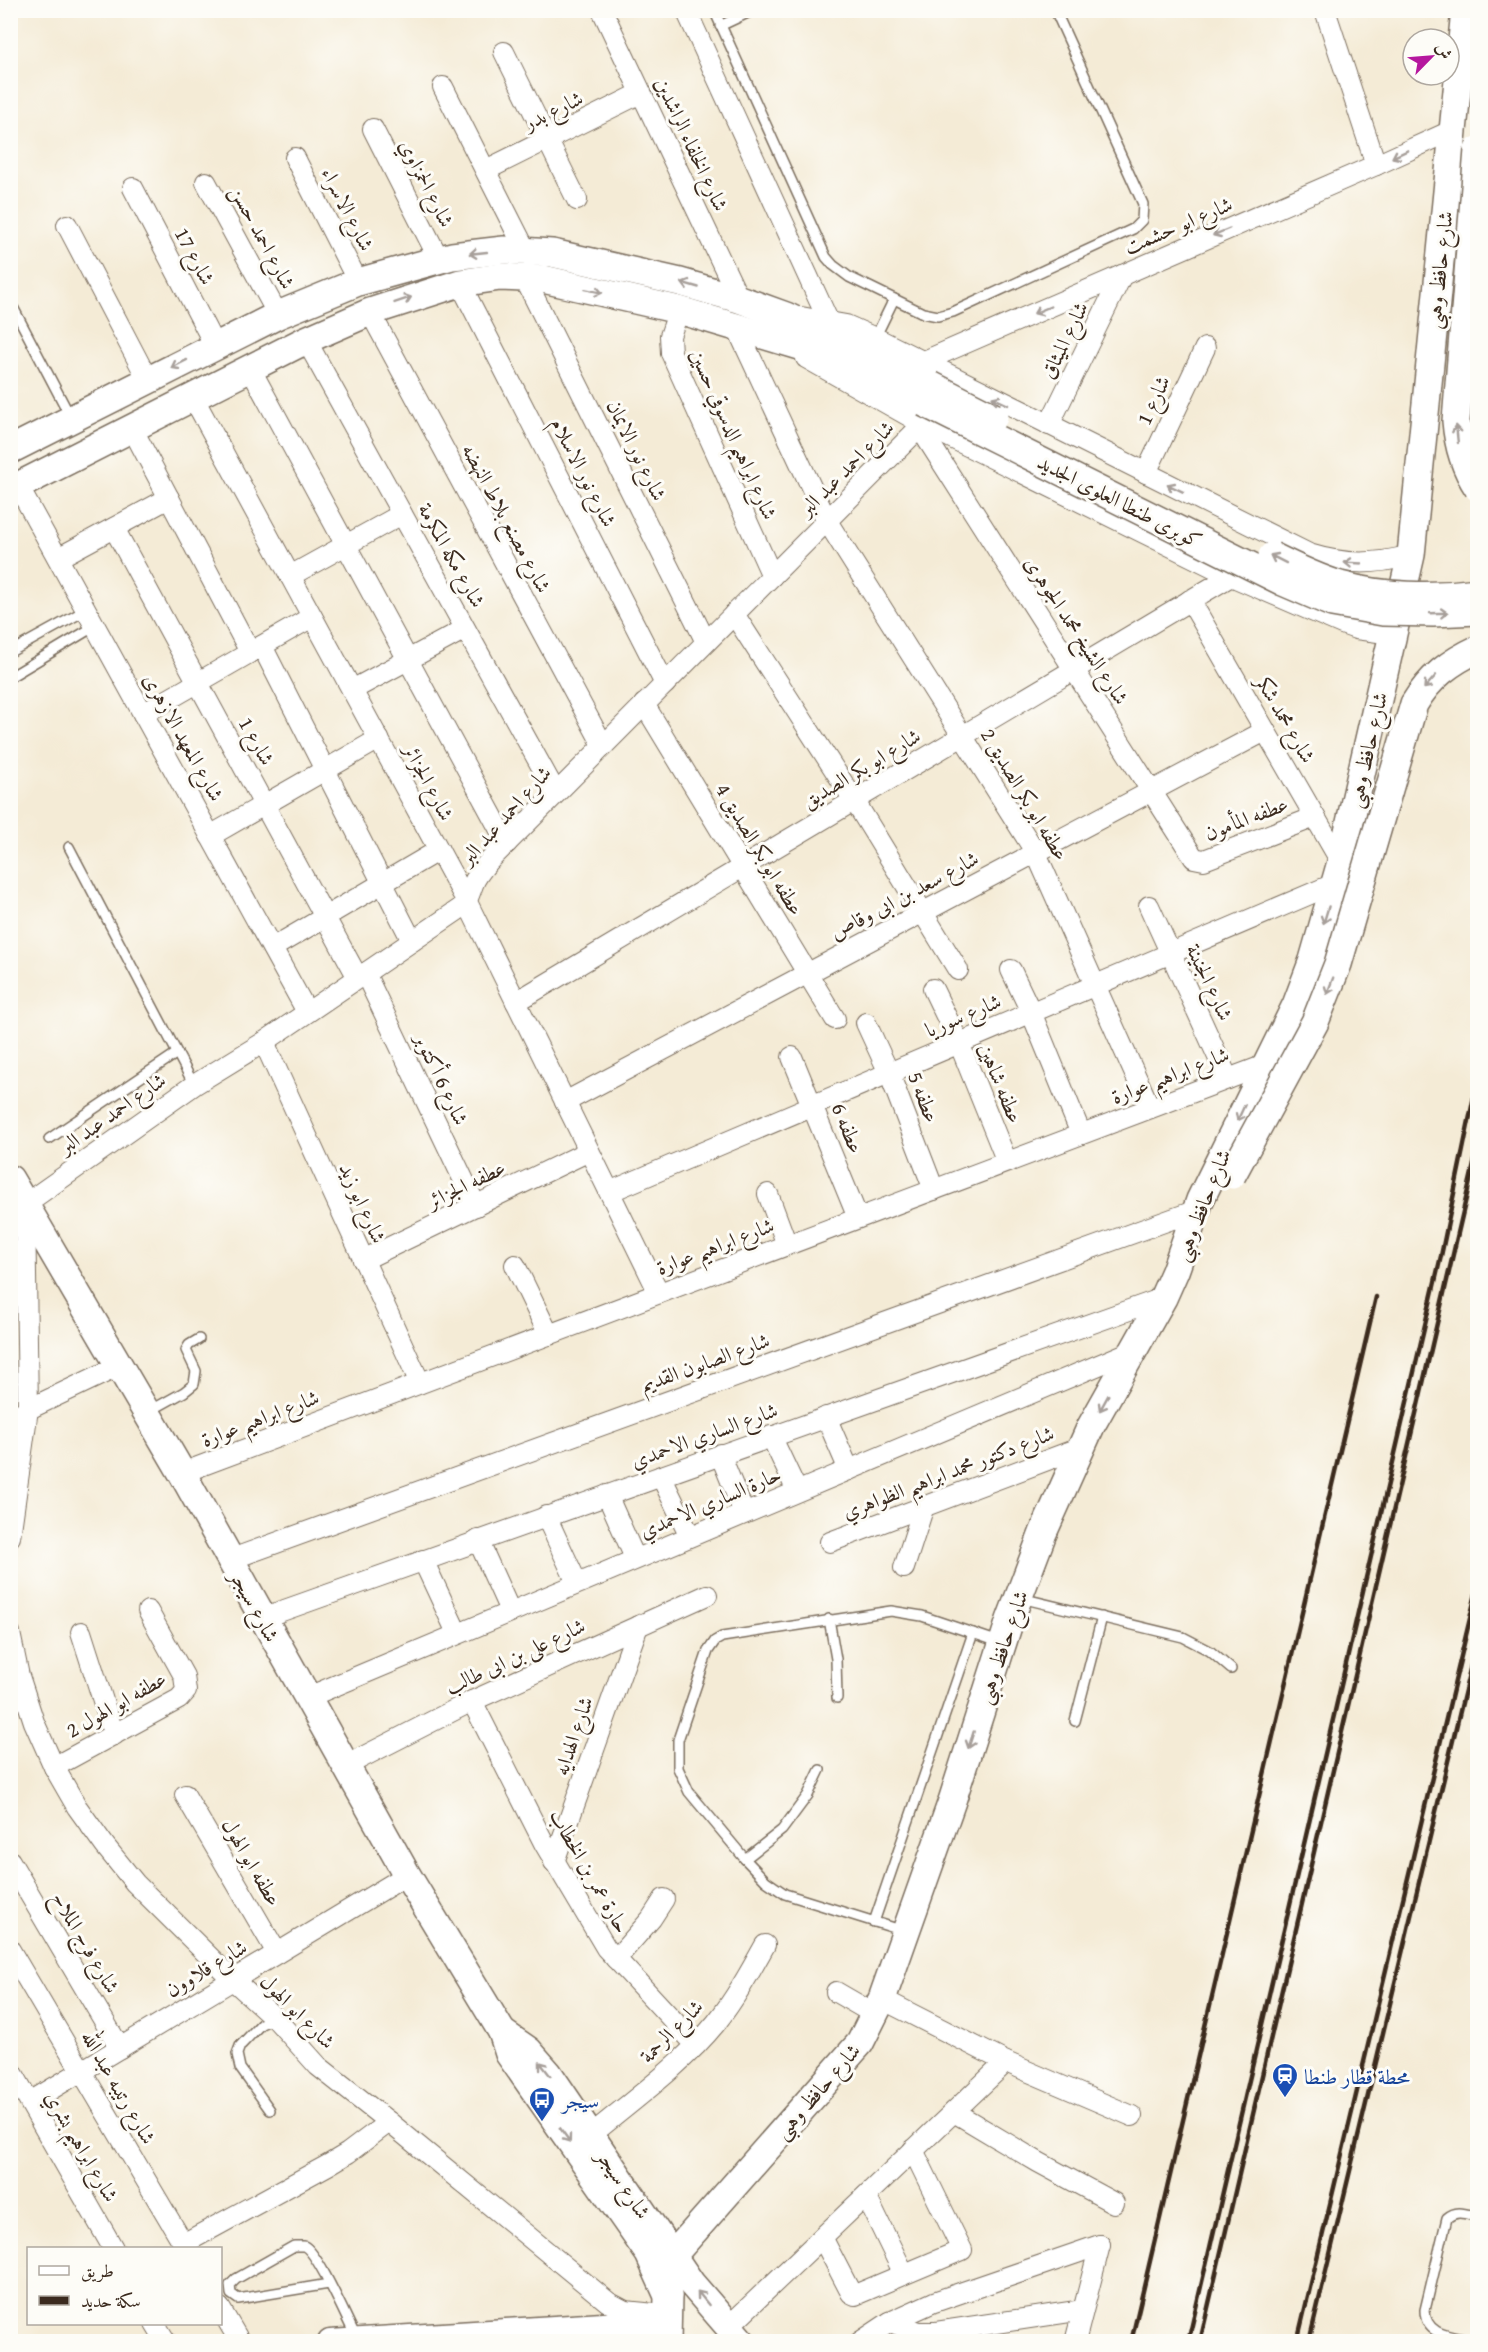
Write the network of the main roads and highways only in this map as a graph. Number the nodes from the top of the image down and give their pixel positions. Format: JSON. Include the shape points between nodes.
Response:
{"nodes":[{"id":1,"x":1465,"y":10,"type":"edge"},
{"id":2,"x":1478,"y":150,"type":"edge"},
{"id":3,"x":781,"y":327,"type":"junction"},
{"id":4,"x":924,"y":400,"type":"junction"},
{"id":5,"x":72,"y":419,"type":"junction"},
{"id":6,"x":10,"y":450,"type":"edge"},
{"id":7,"x":87,"y":451,"type":"junction"},
{"id":8,"x":14,"y":488,"type":"edge"},
{"id":9,"x":1478,"y":488,"type":"edge"},
{"id":10,"x":1478,"y":592,"type":"edge"},
{"id":11,"x":1478,"y":610,"type":"edge"},
{"id":12,"x":1478,"y":650,"type":"edge"},
{"id":13,"x":10,"y":1179,"type":"edge"},
{"id":14,"x":18,"y":1207,"type":"edge"},
{"id":15,"x":1175,"y":1271,"type":"junction"},
{"id":16,"x":502,"y":2032,"type":"junction"},
{"id":17,"x":673,"y":2255,"type":"junction"},
{"id":18,"x":666,"y":2328,"type":"edge"},
{"id":19,"x":735,"y":2334,"type":"edge"}],
"edges":[{"from":1,"to":15,"type":"main road","name":"شارع حافظ وهبى","one_way":true,"via":[[1411,555],[1339,872],[1296,1005],[1197,1210]]},
{"from":9,"to":2,"type":"main road","one_way":true,"bridge":true,"via":[[1462,460],[1456,421]]},
{"from":3,"to":4,"type":"main road","name":"كوبرى طنطا العلوى الجديد"},
{"from":3,"to":5,"type":"main road","one_way":true,"via":[[739,299],[680,282],[563,256],[504,250],[439,259],[358,282],[278,315]]},
{"from":7,"to":3,"type":"main road","one_way":true,"via":[[306,340],[370,312],[460,283],[500,277],[543,279],[736,326]]},
{"from":10,"to":4,"type":"main road","name":"كوبرى طنطا العلوى الجديد","one_way":true,"bridge":true,"via":[[1386,593],[1339,585]]},
{"from":4,"to":11,"type":"main road","name":"كوبرى طنطا العلوى الجديد","one_way":true,"bridge":true,"via":[[1282,582],[1332,603],[1408,613]]},
{"from":5,"to":6,"type":"main road"},
{"from":5,"to":7,"type":"main road"},
{"from":7,"to":8,"type":"main road"},
{"from":12,"to":15,"type":"main road","one_way":true,"bridge":true,"via":[[1442,669],[1414,704],[1326,996],[1232,1175]]},
{"from":13,"to":14,"type":"main road","name":"شارع سيجر"},
{"from":14,"to":16,"type":"main road","name":"شارع سيجر","via":[[182,1473],[407,1875]]},
{"from":15,"to":17,"type":"main road","name":"شارع حافظ وهبى","one_way":true,"via":[[1091,1426],[1043,1533],[1002,1643],[906,1932],[860,2043]]},
{"from":17,"to":16,"type":"main road","name":"شارع سيجر","one_way":true,"via":[[540,2061]]},
{"from":16,"to":18,"type":"main road","name":"شارع سيجر","one_way":true,"via":[[509,2054],[523,2076],[639,2239]]},
{"from":17,"to":18,"type":"main road","name":"شارع حافظ وهبى","via":[[666,2278]]},
{"from":19,"to":17,"type":"main road","name":"شارع سيجر","one_way":true}]}
